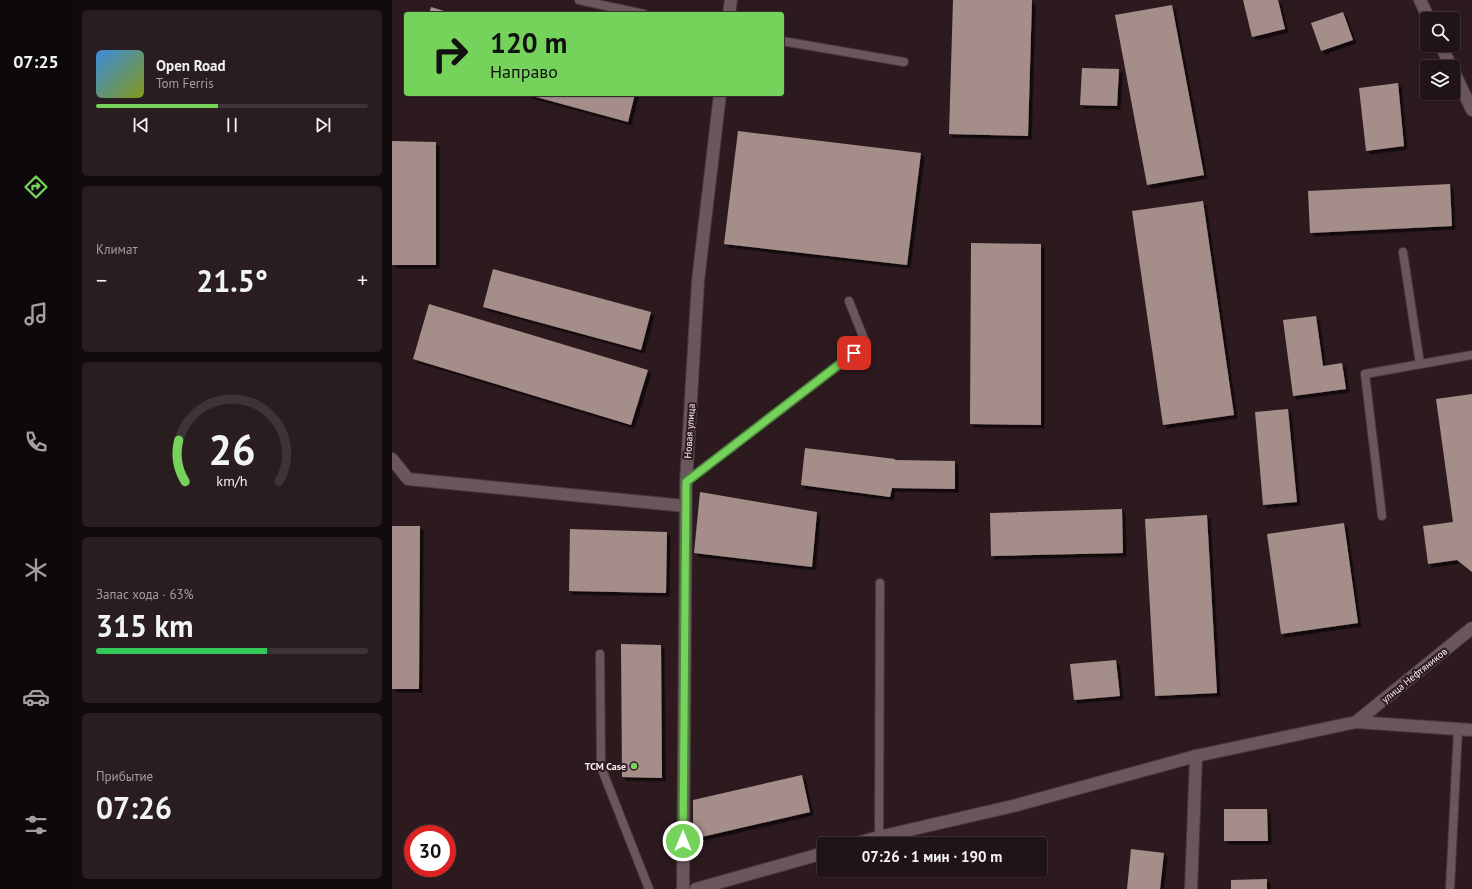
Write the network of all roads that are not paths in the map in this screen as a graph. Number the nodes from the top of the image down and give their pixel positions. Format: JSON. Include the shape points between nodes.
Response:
{"nodes":[{"id":1,"x":579,"y":0,"type":"edge"},
{"id":2,"x":731,"y":0,"type":"edge"},
{"id":3,"x":1420,"y":0,"type":"edge"},
{"id":4,"x":635,"y":12,"type":"edge"},
{"id":5,"x":729,"y":12,"type":"edge"},
{"id":6,"x":1426,"y":12,"type":"edge"},
{"id":7,"x":784,"y":41,"type":"edge"},
{"id":8,"x":904,"y":62,"type":"dead end"},
{"id":9,"x":1460,"y":85,"type":"edge"},
{"id":10,"x":720,"y":96,"type":"edge"},
{"id":11,"x":1472,"y":110,"type":"edge"},
{"id":12,"x":1403,"y":252,"type":"dead end"},
{"id":13,"x":849,"y":301,"type":"dead end"},
{"id":14,"x":1472,"y":355,"type":"edge"},
{"id":15,"x":1420,"y":364,"type":"junction"},
{"id":16,"x":392,"y":459,"type":"edge"},
{"id":17,"x":686,"y":482,"type":"junction"},
{"id":18,"x":685,"y":506,"type":"junction"},
{"id":19,"x":1382,"y":516,"type":"dead end"},
{"id":20,"x":880,"y":583,"type":"dead end"},
{"id":21,"x":1472,"y":628,"type":"edge"},
{"id":22,"x":600,"y":654,"type":"dead end"},
{"id":23,"x":1356,"y":722,"type":"junction"},
{"id":24,"x":1458,"y":729,"type":"junction"},
{"id":25,"x":1472,"y":730,"type":"edge"},
{"id":26,"x":1196,"y":756,"type":"junction"},
{"id":27,"x":879,"y":837,"type":"joint"},
{"id":28,"x":817,"y":854,"type":"edge"},
{"id":29,"x":649,"y":889,"type":"edge"},
{"id":30,"x":683,"y":889,"type":"edge"},
{"id":31,"x":696,"y":889,"type":"edge"},
{"id":32,"x":1191,"y":889,"type":"edge"},
{"id":33,"x":1450,"y":889,"type":"edge"}],
"edges":[{"from":1,"to":4,"type":"lane"},
{"from":2,"to":5,"type":"street"},
{"from":3,"to":6,"type":"street"},
{"from":7,"to":8,"type":"lane"},
{"from":9,"to":11,"type":"street"},
{"from":10,"to":17,"type":"street","name":"Новая улица","via":[[698,281]]},
{"from":12,"to":15,"type":"lane"},
{"from":13,"to":17,"type":"lane","via":[[866,344]]},
{"from":14,"to":15,"type":"lane"},
{"from":15,"to":19,"type":"lane","via":[[1365,374]]},
{"from":16,"to":18,"type":"street","via":[[408,479]]},
{"from":17,"to":18,"type":"street","name":"Новая улица"},
{"from":18,"to":30,"type":"street","name":"Новая улица"},
{"from":20,"to":27,"type":"lane"},
{"from":21,"to":23,"type":"street","name":"улица Нефтяников"},
{"from":22,"to":29,"type":"lane","via":[[601,767]]},
{"from":23,"to":24,"type":"street"},
{"from":23,"to":26,"type":"street"},
{"from":24,"to":25,"type":"street"},
{"from":24,"to":33,"type":"lane"},
{"from":26,"to":27,"type":"street","via":[[1017,805]]},
{"from":26,"to":32,"type":"street"},
{"from":28,"to":31,"type":"street"}]}
